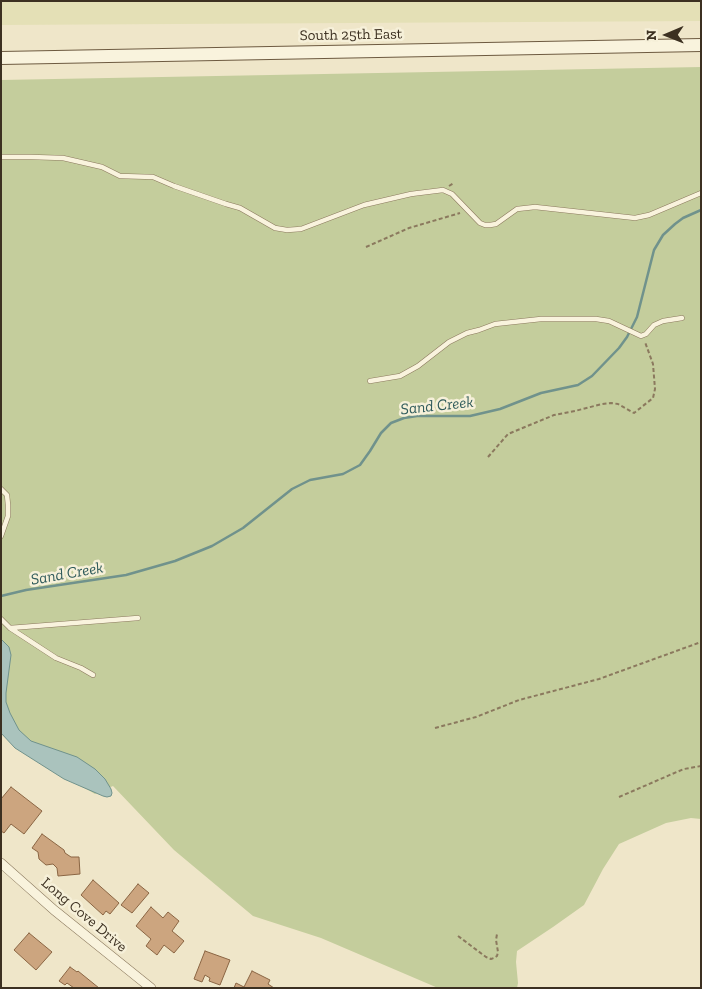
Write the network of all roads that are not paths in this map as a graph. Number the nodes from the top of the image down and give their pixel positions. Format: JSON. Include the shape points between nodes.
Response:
{"nodes":[{"id":1,"x":701,"y":45,"type":"edge"},
{"id":2,"x":1,"y":58,"type":"edge"},
{"id":3,"x":1,"y":157,"type":"edge"},
{"id":4,"x":701,"y":194,"type":"edge"},
{"id":5,"x":682,"y":318,"type":"dead end"},
{"id":6,"x":370,"y":382,"type":"dead end"},
{"id":7,"x":1,"y":489,"type":"edge"},
{"id":8,"x":1,"y":536,"type":"edge"},
{"id":9,"x":138,"y":618,"type":"dead end"},
{"id":10,"x":1,"y":619,"type":"edge"},
{"id":11,"x":10,"y":628,"type":"junction"},
{"id":12,"x":93,"y":676,"type":"dead end"},
{"id":13,"x":1,"y":863,"type":"edge"},
{"id":14,"x":151,"y":988,"type":"edge"}],
"edges":[{"from":1,"to":2,"type":"main road","name":"South 25th East"},
{"from":3,"to":4,"type":"lane","via":[[63,158],[102,167],[120,176],[152,177],[240,208],[275,228],[287,230],[301,229],[364,205],[442,190],[452,194],[485,225],[496,224],[517,209],[535,206],[635,218]]},
{"from":5,"to":6,"type":"lane","via":[[663,320],[641,335],[596,319],[541,319],[495,324],[449,342],[400,376]]},
{"from":7,"to":8,"type":"lane","via":[[7,495],[8,516]]},
{"from":9,"to":11,"type":"lane"},
{"from":10,"to":11,"type":"lane"},
{"from":11,"to":12,"type":"lane","via":[[56,658]]},
{"from":13,"to":14,"type":"street","name":"Long Cove Drive"}]}
